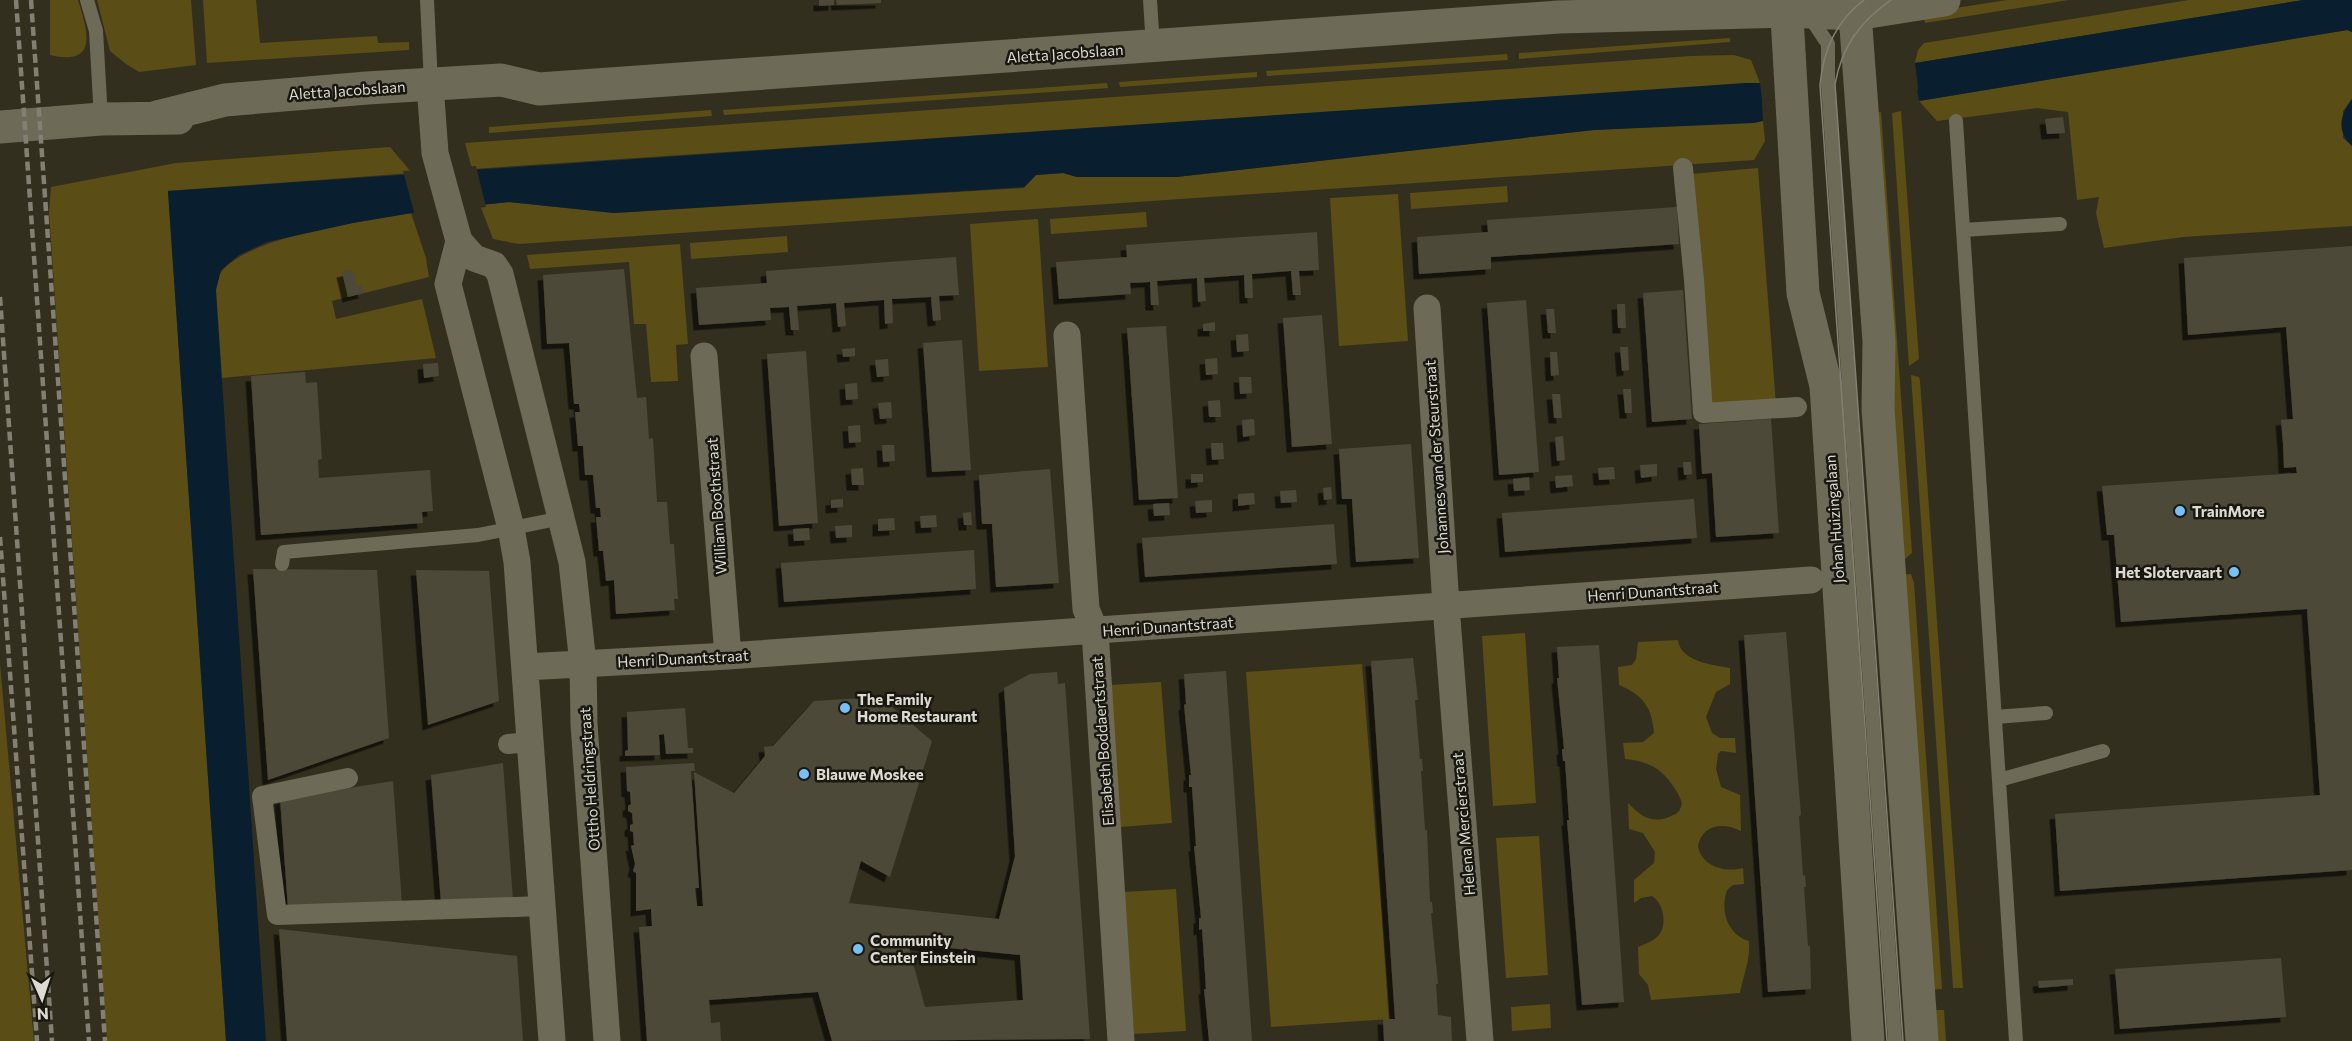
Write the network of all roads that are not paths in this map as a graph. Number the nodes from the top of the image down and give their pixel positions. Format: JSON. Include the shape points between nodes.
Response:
{"nodes":[{"id":1,"x":87,"y":0,"type":"edge"},
{"id":2,"x":1150,"y":0,"type":"edge"},
{"id":3,"x":1656,"y":0,"type":"edge"},
{"id":4,"x":1944,"y":0,"type":"edge"},
{"id":5,"x":427,"y":1,"type":"edge"},
{"id":6,"x":1862,"y":5,"type":"edge"},
{"id":7,"x":1794,"y":6,"type":"edge"},
{"id":8,"x":1589,"y":15,"type":"junction"},
{"id":9,"x":1153,"y":46,"type":"junction"},
{"id":10,"x":1829,"y":63,"type":"junction"},
{"id":11,"x":1844,"y":89,"type":"junction"},
{"id":12,"x":431,"y":96,"type":"junction"},
{"id":13,"x":101,"y":119,"type":"junction"},
{"id":14,"x":1956,"y":121,"type":"dead end"},
{"id":15,"x":0,"y":127,"type":"edge"},
{"id":16,"x":1683,"y":168,"type":"dead end"},
{"id":17,"x":2060,"y":224,"type":"dead end"},
{"id":18,"x":1963,"y":230,"type":"junction"},
{"id":19,"x":457,"y":233,"type":"junction"},
{"id":20,"x":1427,"y":308,"type":"dead end"},
{"id":21,"x":1067,"y":335,"type":"dead end"},
{"id":22,"x":704,"y":356,"type":"dead end"},
{"id":23,"x":1797,"y":407,"type":"dead end"},
{"id":24,"x":562,"y":518,"type":"junction"},
{"id":25,"x":511,"y":528,"type":"junction"},
{"id":26,"x":282,"y":564,"type":"dead end"},
{"id":27,"x":1811,"y":580,"type":"dead end"},
{"id":28,"x":1446,"y":606,"type":"junction"},
{"id":29,"x":1095,"y":631,"type":"junction"},
{"id":30,"x":728,"y":656,"type":"junction"},
{"id":31,"x":582,"y":664,"type":"junction"},
{"id":32,"x":525,"y":667,"type":"junction"},
{"id":33,"x":2046,"y":713,"type":"dead end"},
{"id":34,"x":1995,"y":717,"type":"junction"},
{"id":35,"x":2103,"y":751,"type":"dead end"},
{"id":36,"x":348,"y":778,"type":"dead end"},
{"id":37,"x":1999,"y":780,"type":"junction"},
{"id":38,"x":542,"y":906,"type":"junction"},
{"id":39,"x":552,"y":1041,"type":"edge"},
{"id":40,"x":607,"y":1041,"type":"edge"},
{"id":41,"x":1121,"y":1041,"type":"edge"},
{"id":42,"x":1480,"y":1041,"type":"edge"},
{"id":43,"x":1868,"y":1041,"type":"edge"},
{"id":44,"x":1895,"y":1041,"type":"edge"},
{"id":45,"x":1922,"y":1041,"type":"edge"},
{"id":46,"x":2016,"y":1041,"type":"edge"}],
"edges":[{"from":1,"to":13,"type":"lane","via":[[98,49]]},
{"from":2,"to":9,"type":"lane"},
{"from":3,"to":8,"type":"main road","name":"Aletta Jacobslaan"},
{"from":4,"to":6,"type":"main road","name":"Aletta Jacobslaan"},
{"from":5,"to":12,"type":"lane"},
{"from":6,"to":7,"type":"main road","name":"Aletta Jacobslaan"},
{"from":6,"to":10,"type":"lane","name":"Johan Huizingalaan"},
{"from":6,"to":11,"type":"main road","name":"Johan Huizingalaan"},
{"from":7,"to":8,"type":"main road","name":"Aletta Jacobslaan"},
{"from":7,"to":10,"type":"lane","name":"Johan Huizingalaan","via":[[1828,44]]},
{"from":7,"to":43,"type":"main road","name":"Johan Huizingalaan","via":[[1793,93],[1803,293],[1826,386]]},
{"from":8,"to":9,"type":"main road","name":"Aletta Jacobslaan"},
{"from":9,"to":12,"type":"main road","name":"Aletta Jacobslaan","via":[[750,67],[539,88],[505,102]]},
{"from":10,"to":11,"type":"lane","name":"Johan Huizingalaan"},
{"from":11,"to":44,"type":"lane","name":"Johan Huizingalaan"},
{"from":11,"to":45,"type":"main road","name":"Johan Huizingalaan","via":[[1879,341],[1878,410]]},
{"from":12,"to":13,"type":"main road","name":"Aletta Jacobslaan","via":[[226,121]]},
{"from":12,"to":19,"type":"street","via":[[435,153]]},
{"from":13,"to":15,"type":"main road","name":"Aletta Jacobslaan"},
{"from":14,"to":18,"type":"lane"},
{"from":16,"to":23,"type":"street","via":[[1702,413]]},
{"from":17,"to":18,"type":"lane"},
{"from":18,"to":34,"type":"lane"},
{"from":19,"to":24,"type":"street","name":"Ottho Heldringstraat","via":[[474,258],[494,265],[500,274]]},
{"from":19,"to":25,"type":"street","via":[[448,284]]},
{"from":20,"to":28,"type":"street","name":"Johannes van der Steurstraat"},
{"from":21,"to":29,"type":"street","name":"Elisabeth Boddaertstraat","via":[[1086,609]]},
{"from":22,"to":30,"type":"street","name":"William Boothstraat"},
{"from":24,"to":25,"type":"lane"},
{"from":24,"to":31,"type":"street","name":"Ottho Heldringstraat","via":[[572,562]]},
{"from":25,"to":26,"type":"lane","via":[[478,535],[284,552]]},
{"from":25,"to":32,"type":"street"},
{"from":27,"to":28,"type":"street","name":"Henri Dunantstraat"},
{"from":28,"to":29,"type":"street","name":"Henri Dunantstraat"},
{"from":28,"to":42,"type":"street","name":"Helena Mercierstraat"},
{"from":29,"to":30,"type":"street","name":"Henri Dunantstraat"},
{"from":29,"to":41,"type":"street","name":"Elisabeth Boddaertstraat"},
{"from":30,"to":31,"type":"street","name":"Henri Dunantstraat"},
{"from":31,"to":32,"type":"street","name":"Henri Dunantstraat"},
{"from":31,"to":40,"type":"street","name":"Ottho Heldringstraat"},
{"from":32,"to":38,"type":"street","via":[[519,743]]},
{"from":33,"to":34,"type":"lane"},
{"from":34,"to":37,"type":"lane"},
{"from":35,"to":37,"type":"lane"},
{"from":36,"to":38,"type":"street","via":[[262,796],[277,915]]},
{"from":37,"to":46,"type":"lane"},
{"from":38,"to":39,"type":"street"}]}
